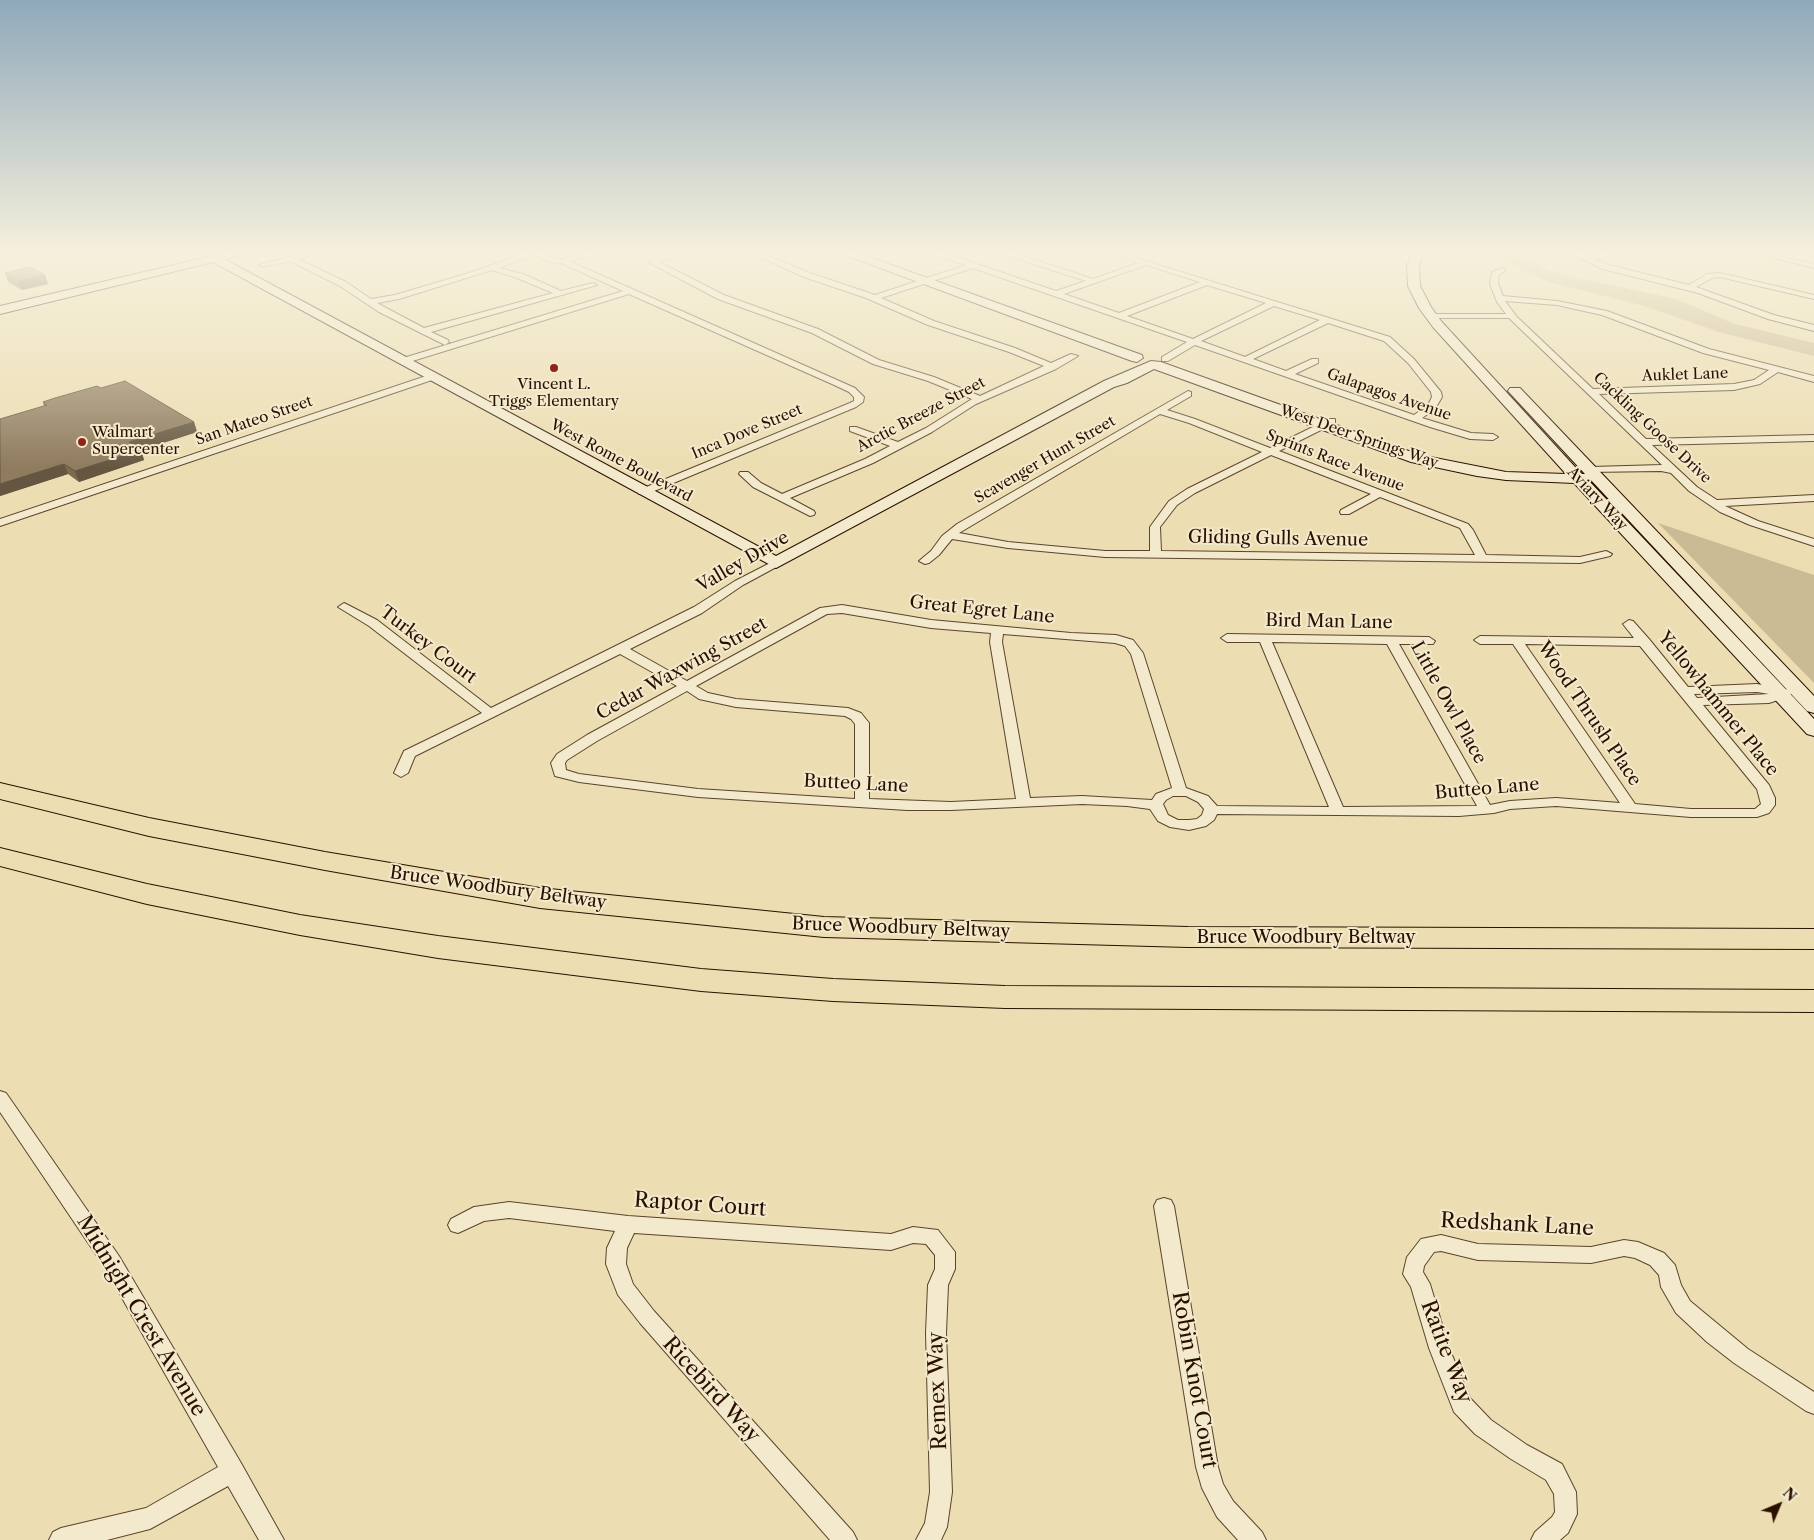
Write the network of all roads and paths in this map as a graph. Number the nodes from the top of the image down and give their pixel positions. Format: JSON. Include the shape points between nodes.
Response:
{"nodes":[{"id":1,"x":337,"y":325,"type":"edge"},
{"id":2,"x":412,"y":325,"type":"edge"},
{"id":3,"x":446,"y":325,"type":"edge"},
{"id":4,"x":520,"y":325,"type":"edge"},
{"id":5,"x":706,"y":325,"type":"edge"},
{"id":6,"x":798,"y":325,"type":"edge"},
{"id":7,"x":937,"y":325,"type":"edge"},
{"id":8,"x":1056,"y":325,"type":"edge"},
{"id":9,"x":1143,"y":325,"type":"edge"},
{"id":10,"x":1228,"y":325,"type":"edge"},
{"id":11,"x":1317,"y":325,"type":"edge"},
{"id":12,"x":1343,"y":325,"type":"edge"},
{"id":13,"x":1445,"y":325,"type":"edge"},
{"id":14,"x":1445,"y":325,"type":"edge"},
{"id":15,"x":1521,"y":325,"type":"edge"},
{"id":16,"x":1639,"y":325,"type":"edge"},
{"id":17,"x":1802,"y":325,"type":"edge"},
{"id":18,"x":1814,"y":328,"type":"edge"},
{"id":19,"x":424,"y":331,"type":"junction"},
{"id":20,"x":445,"y":342,"type":"dead end"},
{"id":21,"x":1191,"y":343,"type":"junction"},
{"id":22,"x":1074,"y":356,"type":"dead end"},
{"id":23,"x":1152,"y":360,"type":"junction"},
{"id":24,"x":1246,"y":360,"type":"junction"},
{"id":25,"x":403,"y":361,"type":"junction"},
{"id":26,"x":1315,"y":361,"type":"dead end"},
{"id":27,"x":1052,"y":367,"type":"junction"},
{"id":28,"x":1776,"y":370,"type":"junction"},
{"id":29,"x":1287,"y":374,"type":"junction"},
{"id":30,"x":432,"y":377,"type":"junction"},
{"id":31,"x":1814,"y":379,"type":"edge"},
{"id":32,"x":1591,"y":392,"type":"junction"},
{"id":33,"x":1188,"y":394,"type":"dead end"},
{"id":34,"x":980,"y":399,"type":"junction"},
{"id":35,"x":1160,"y":411,"type":"junction"},
{"id":36,"x":1415,"y":419,"type":"junction"},
{"id":37,"x":1328,"y":423,"type":"junction"},
{"id":38,"x":853,"y":429,"type":"dead end"},
{"id":39,"x":1493,"y":437,"type":"dead end"},
{"id":40,"x":1814,"y":438,"type":"edge"},
{"id":41,"x":1644,"y":442,"type":"junction"},
{"id":42,"x":899,"y":446,"type":"junction"},
{"id":43,"x":1271,"y":452,"type":"junction"},
{"id":44,"x":1675,"y":471,"type":"junction"},
{"id":45,"x":744,"y":474,"type":"dead end"},
{"id":46,"x":1584,"y":474,"type":"junction"},
{"id":47,"x":643,"y":492,"type":"junction"},
{"id":48,"x":1379,"y":494,"type":"junction"},
{"id":49,"x":781,"y":498,"type":"junction"},
{"id":50,"x":1814,"y":498,"type":"edge"},
{"id":51,"x":1714,"y":504,"type":"junction"},
{"id":52,"x":1345,"y":512,"type":"dead end"},
{"id":53,"x":810,"y":513,"type":"dead end"},
{"id":54,"x":0,"y":523,"type":"edge"},
{"id":55,"x":950,"y":535,"type":"junction"},
{"id":56,"x":1814,"y":543,"type":"edge"},
{"id":57,"x":1606,"y":554,"type":"dead end"},
{"id":58,"x":1156,"y":555,"type":"junction"},
{"id":59,"x":1482,"y":559,"type":"junction"},
{"id":60,"x":925,"y":561,"type":"dead end"},
{"id":61,"x":776,"y":564,"type":"junction"},
{"id":62,"x":344,"y":607,"type":"dead end"},
{"id":63,"x":832,"y":610,"type":"joint"},
{"id":64,"x":1629,"y":624,"type":"dead end"},
{"id":65,"x":998,"y":630,"type":"junction"},
{"id":66,"x":1227,"y":638,"type":"dead end"},
{"id":67,"x":1264,"y":638,"type":"junction"},
{"id":68,"x":1391,"y":640,"type":"junction"},
{"id":69,"x":1429,"y":640,"type":"dead end"},
{"id":70,"x":1480,"y":640,"type":"dead end"},
{"id":71,"x":1517,"y":641,"type":"junction"},
{"id":72,"x":1644,"y":642,"type":"junction"},
{"id":73,"x":621,"y":649,"type":"junction"},
{"id":74,"x":686,"y":687,"type":"junction"},
{"id":75,"x":1683,"y":691,"type":"junction"},
{"id":76,"x":1780,"y":693,"type":"junction"},
{"id":77,"x":1801,"y":693,"type":"junction"},
{"id":78,"x":1692,"y":702,"type":"junction"},
{"id":79,"x":1814,"y":707,"type":"edge"},
{"id":80,"x":490,"y":713,"type":"junction"},
{"id":81,"x":1814,"y":730,"type":"edge"},
{"id":82,"x":559,"y":769,"type":"joint"},
{"id":83,"x":401,"y":773,"type":"dead end"},
{"id":84,"x":0,"y":785,"type":"edge"},
{"id":85,"x":0,"y":790,"type":"edge"},
{"id":86,"x":1180,"y":792,"type":"junction"},
{"id":87,"x":1024,"y":801,"type":"junction"},
{"id":88,"x":862,"y":803,"type":"junction"},
{"id":89,"x":1156,"y":805,"type":"junction"},
{"id":90,"x":57,"y":806,"type":"junction"},
{"id":91,"x":1631,"y":809,"type":"junction"},
{"id":92,"x":1211,"y":810,"type":"junction"},
{"id":93,"x":1486,"y":810,"type":"junction"},
{"id":94,"x":1764,"y":810,"type":"joint"},
{"id":95,"x":1338,"y":812,"type":"junction"},
{"id":96,"x":0,"y":857,"type":"edge"},
{"id":97,"x":1814,"y":939,"type":"edge"},
{"id":98,"x":1814,"y":1001,"type":"edge"},
{"id":99,"x":0,"y":1098,"type":"edge"},
{"id":100,"x":1164,"y":1206,"type":"dead end"},
{"id":101,"x":628,"y":1224,"type":"junction"},
{"id":102,"x":458,"y":1225,"type":"dead end"},
{"id":103,"x":938,"y":1244,"type":"joint"},
{"id":104,"x":1418,"y":1258,"type":"joint"},
{"id":105,"x":1814,"y":1404,"type":"edge"},
{"id":106,"x":233,"y":1472,"type":"junction"},
{"id":107,"x":61,"y":1540,"type":"edge"},
{"id":108,"x":272,"y":1540,"type":"edge"},
{"id":109,"x":845,"y":1540,"type":"edge"},
{"id":110,"x":928,"y":1540,"type":"edge"},
{"id":111,"x":1254,"y":1540,"type":"edge"},
{"id":112,"x":1543,"y":1540,"type":"edge"}],
"edges":[{"from":1,"to":25,"type":"main road","name":"West Rome Boulevard"},
{"from":2,"to":19,"type":"street"},
{"from":3,"to":19,"type":"street"},
{"from":4,"to":25,"type":"street"},
{"from":5,"to":47,"type":"street","name":"Inca Dove Street","via":[[845,387],[857,394],[858,402]]},
{"from":6,"to":34,"type":"street","via":[[876,362]]},
{"from":7,"to":27,"type":"street"},
{"from":8,"to":23,"type":"main road","name":"West Deer Springs Way"},
{"from":9,"to":21,"type":"street","name":"Galapagos Avenue"},
{"from":10,"to":21,"type":"street"},
{"from":11,"to":24,"type":"street"},
{"from":12,"to":36,"type":"street","via":[[1381,336],[1404,353],[1436,392],[1432,407]]},
{"from":13,"to":46,"type":"main road","name":"Aviary Way"},
{"from":14,"to":46,"type":"main road","name":"Aviary Way"},
{"from":15,"to":32,"type":"street","name":"Cackling Goose Drive"},
{"from":16,"to":28,"type":"street","via":[[1706,351]]},
{"from":17,"to":18,"type":"street"},
{"from":19,"to":20,"type":"street"},
{"from":21,"to":23,"type":"street"},
{"from":21,"to":24,"type":"street","name":"Galapagos Avenue"},
{"from":22,"to":27,"type":"street","name":"Arctic Breeze Street"},
{"from":23,"to":37,"type":"main road","name":"West Deer Springs Way"},
{"from":23,"to":61,"type":"main road","name":"Valley Drive","via":[[1122,380],[1109,384]]},
{"from":24,"to":29,"type":"street","name":"Galapagos Avenue"},
{"from":25,"to":30,"type":"main road","name":"West Rome Boulevard"},
{"from":26,"to":29,"type":"street"},
{"from":27,"to":34,"type":"street","name":"Arctic Breeze Street"},
{"from":28,"to":31,"type":"street"},
{"from":28,"to":32,"type":"street","name":"Auklet Lane","via":[[1757,382],[1734,387]]},
{"from":29,"to":36,"type":"street","name":"Galapagos Avenue"},
{"from":30,"to":47,"type":"main road","name":"West Rome Boulevard"},
{"from":30,"to":54,"type":"street","name":"San Mateo Street"},
{"from":32,"to":41,"type":"street","name":"Cackling Goose Drive"},
{"from":33,"to":35,"type":"street","name":"Scavenger Hunt Street"},
{"from":34,"to":42,"type":"street","name":"Arctic Breeze Street"},
{"from":35,"to":43,"type":"street","name":"Sprints Race Avenue"},
{"from":35,"to":55,"type":"street","name":"Scavenger Hunt Street"},
{"from":36,"to":39,"type":"street","name":"Galapagos Avenue","via":[[1470,436]]},
{"from":37,"to":43,"type":"street"},
{"from":37,"to":46,"type":"main road","name":"West Deer Springs Way","via":[[1459,461]]},
{"from":38,"to":42,"type":"street"},
{"from":40,"to":41,"type":"street"},
{"from":41,"to":44,"type":"street","name":"Cackling Goose Drive"},
{"from":42,"to":49,"type":"street","name":"Arctic Breeze Street"},
{"from":43,"to":48,"type":"street","name":"Sprints Race Avenue"},
{"from":43,"to":58,"type":"street","via":[[1173,503],[1156,527]]},
{"from":44,"to":46,"type":"street","via":[[1667,475]]},
{"from":44,"to":51,"type":"street","name":"Cackling Goose Drive"},
{"from":45,"to":49,"type":"street"},
{"from":46,"to":76,"type":"main road","name":"Aviary Way"},
{"from":46,"to":77,"type":"main road","name":"Aviary Way"},
{"from":47,"to":61,"type":"main road","name":"West Rome Boulevard"},
{"from":48,"to":52,"type":"street"},
{"from":48,"to":59,"type":"street","name":"Sprints Race Avenue","via":[[1464,526]]},
{"from":49,"to":53,"type":"street"},
{"from":50,"to":51,"type":"street"},
{"from":51,"to":56,"type":"street","name":"Cackling Goose Drive","via":[[1754,523]]},
{"from":55,"to":58,"type":"street","name":"Gliding Gulls Avenue","via":[[1036,548]]},
{"from":55,"to":60,"type":"street","name":"Scavenger Hunt Street"},
{"from":57,"to":59,"type":"street","name":"Gliding Gulls Avenue","via":[[1580,560]]},
{"from":58,"to":59,"type":"street","name":"Gliding Gulls Avenue"},
{"from":61,"to":73,"type":"street","name":"Valley Drive","via":[[698,610]]},
{"from":62,"to":80,"type":"street","name":"Turkey Court","via":[[373,623]]},
{"from":63,"to":65,"type":"street","name":"Great Egret Lane"},
{"from":63,"to":74,"type":"street","name":"Cedar Waxwing Street","via":[[815,616]]},
{"from":64,"to":72,"type":"street","name":"Yellowhammer Place"},
{"from":65,"to":86,"type":"street","name":"Great Egret Lane","via":[[1116,639],[1129,643],[1137,653]]},
{"from":65,"to":87,"type":"street","via":[[996,642]]},
{"from":66,"to":67,"type":"street","name":"Bird Man Lane"},
{"from":67,"to":68,"type":"street","name":"Bird Man Lane"},
{"from":67,"to":95,"type":"street"},
{"from":68,"to":69,"type":"street","name":"Bird Man Lane"},
{"from":68,"to":93,"type":"street","name":"Little Owl Place"},
{"from":70,"to":71,"type":"street"},
{"from":71,"to":72,"type":"street"},
{"from":71,"to":91,"type":"street","name":"Wood Thrush Place"},
{"from":72,"to":75,"type":"street","name":"Yellowhammer Place"},
{"from":73,"to":74,"type":"street"},
{"from":73,"to":80,"type":"street","name":"Valley Drive"},
{"from":74,"to":82,"type":"street","name":"Cedar Waxwing Street","via":[[574,749],[558,763]]},
{"from":74,"to":88,"type":"street","via":[[718,700],[848,712],[856,716],[862,723]]},
{"from":75,"to":76,"type":"street","via":[[1757,688]]},
{"from":75,"to":78,"type":"street","name":"Yellowhammer Place"},
{"from":76,"to":77,"type":"street"},
{"from":76,"to":78,"type":"street","via":[[1768,699]]},
{"from":76,"to":81,"type":"main road","name":"Aviary Way"},
{"from":77,"to":79,"type":"main road","name":"Aviary Way"},
{"from":78,"to":94,"type":"street","name":"Yellowhammer Place","via":[[1764,788],[1768,798],[1768,806]]},
{"from":80,"to":83,"type":"street","name":"Valley Drive","via":[[409,754]]},
{"from":82,"to":88,"type":"street","name":"Butteo Lane","via":[[560,773],[579,778],[660,788]]},
{"from":84,"to":90,"type":"highway"},
{"from":85,"to":90,"type":"highway","name":"Bruce Woodbury Beltway"},
{"from":86,"to":89,"type":"street","via":[[1163,795]]},
{"from":86,"to":92,"type":"street","via":[[1203,798]]},
{"from":87,"to":88,"type":"street","name":"Butteo Lane","via":[[932,807]]},
{"from":87,"to":89,"type":"street","name":"Butteo Lane","via":[[1104,800]]},
{"from":89,"to":92,"type":"street","via":[[1163,818],[1182,825],[1204,822]]},
{"from":90,"to":97,"type":"highway","name":"Bruce Woodbury Beltway","via":[[324,861],[540,898],[824,927],[1188,937]]},
{"from":91,"to":93,"type":"street","name":"Butteo Lane","via":[[1556,802]]},
{"from":91,"to":94,"type":"street","name":"Butteo Lane","via":[[1691,813],[1758,813]]},
{"from":92,"to":95,"type":"street","name":"Butteo Lane"},
{"from":93,"to":95,"type":"street","name":"Butteo Lane"},
{"from":96,"to":98,"type":"highway","via":[[147,894],[438,947],[711,980],[833,990],[1005,997]]},
{"from":99,"to":106,"type":"street","name":"Midnight Crest Avenue","via":[[112,1262]]},
{"from":100,"to":111,"type":"street","name":"Robin Knot Court","via":[[1207,1467],[1225,1509]]},
{"from":101,"to":102,"type":"street","name":"Raptor Court","via":[[509,1210],[481,1213]]},
{"from":101,"to":103,"type":"street","name":"Raptor Court","via":[[891,1242],[913,1236],[932,1236]]},
{"from":101,"to":109,"type":"street","name":"Ricebird Way","via":[[617,1248],[616,1264],[625,1289]]},
{"from":103,"to":110,"type":"street","name":"Remex Way","via":[[945,1252],[945,1268],[938,1285],[936,1334],[941,1492],[936,1527]]},
{"from":104,"to":105,"type":"street","name":"Redshank Lane","via":[[1428,1245],[1440,1244],[1478,1252],[1591,1255],[1624,1248],[1638,1250],[1657,1259],[1668,1271],[1671,1287],[1695,1319],[1741,1356]]},
{"from":104,"to":112,"type":"street","name":"Ratite Way","via":[[1413,1274],[1420,1284],[1462,1405],[1483,1427],[1554,1472],[1565,1492],[1566,1514],[1560,1525]]},
{"from":106,"to":107,"type":"street","via":[[150,1518]]},
{"from":106,"to":108,"type":"street","name":"Midnight Crest Avenue"}]}
